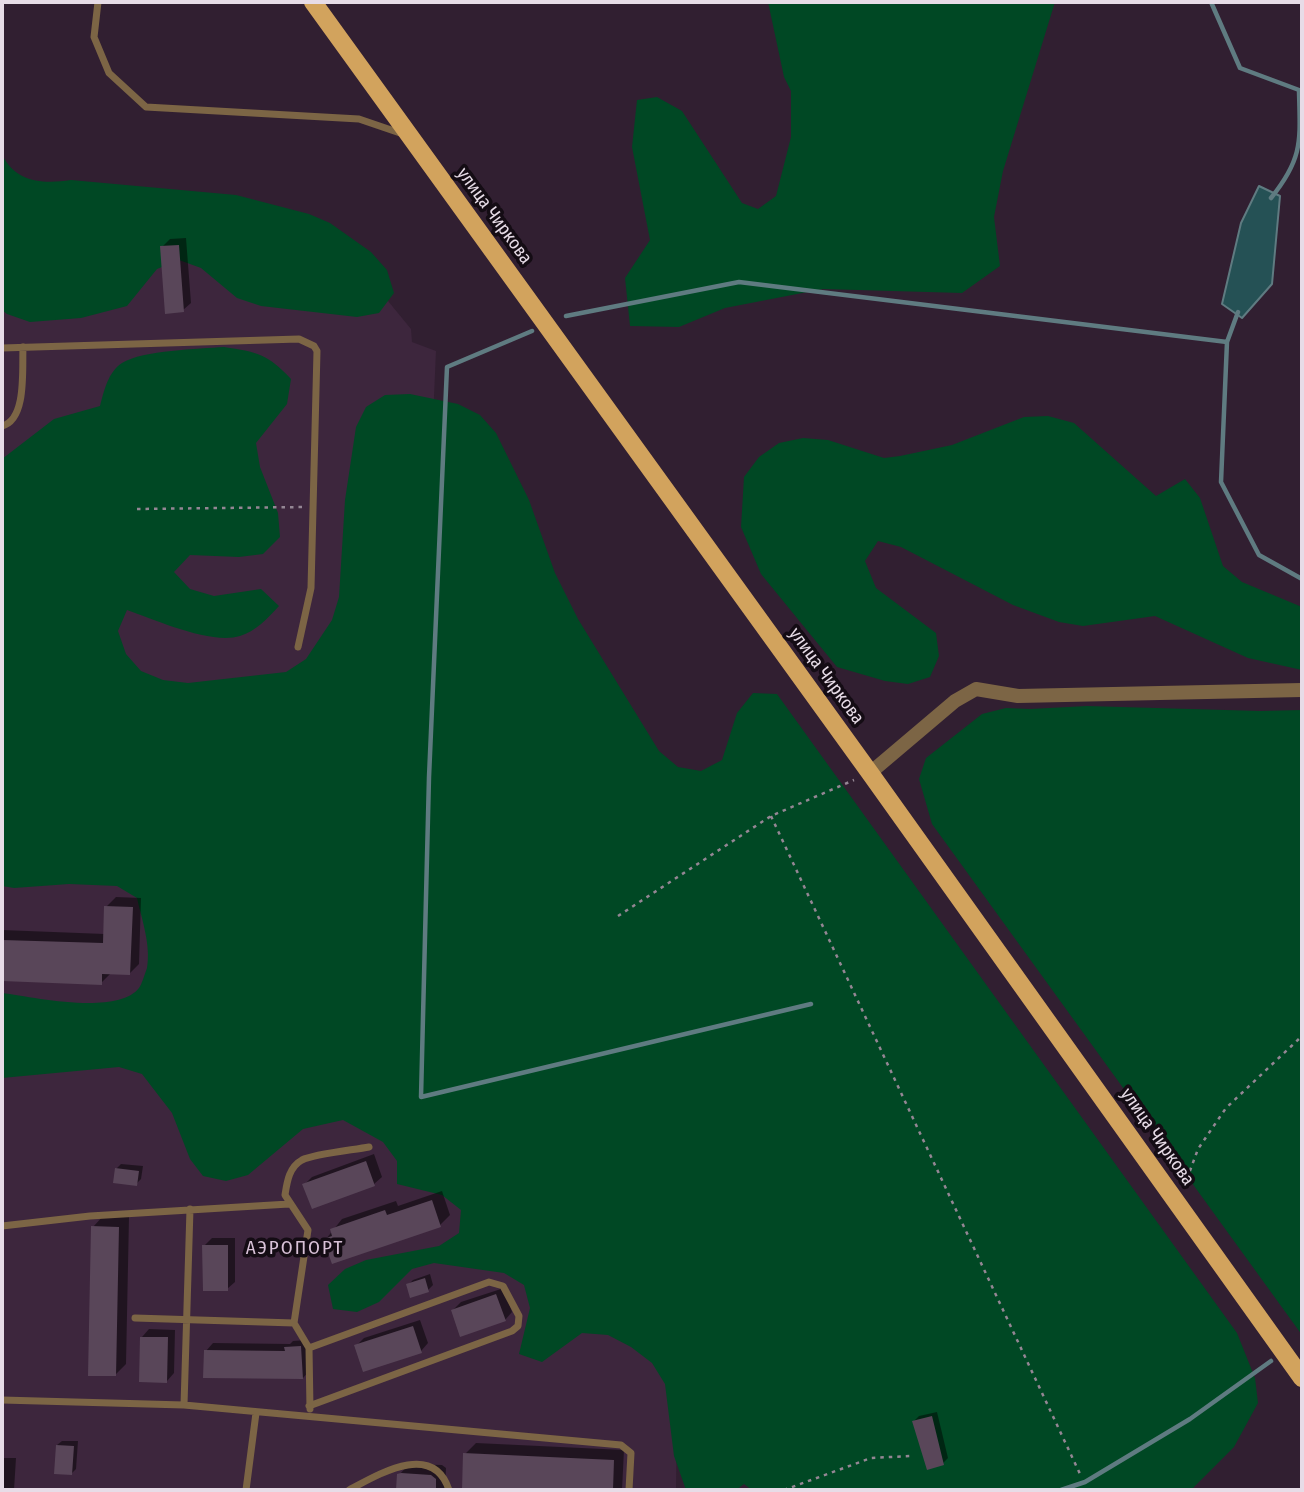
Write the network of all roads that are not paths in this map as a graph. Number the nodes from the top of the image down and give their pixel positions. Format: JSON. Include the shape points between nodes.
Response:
{"nodes":[{"id":1,"x":98,"y":2,"type":"edge"},
{"id":2,"x":313,"y":2,"type":"edge"},
{"id":3,"x":411,"y":137,"type":"junction"},
{"id":4,"x":23,"y":347,"type":"junction"},
{"id":5,"x":2,"y":348,"type":"edge"},
{"id":6,"x":2,"y":426,"type":"edge"},
{"id":7,"x":298,"y":647,"type":"dead end"},
{"id":8,"x":1302,"y":690,"type":"edge"},
{"id":9,"x":870,"y":773,"type":"junction"},
{"id":10,"x":369,"y":1147,"type":"dead end"},
{"id":11,"x":289,"y":1204,"type":"junction"},
{"id":12,"x":190,"y":1209,"type":"junction"},
{"id":13,"x":2,"y":1226,"type":"edge"},
{"id":14,"x":135,"y":1318,"type":"dead end"},
{"id":15,"x":185,"y":1320,"type":"junction"},
{"id":16,"x":294,"y":1323,"type":"junction"},
{"id":17,"x":309,"y":1348,"type":"junction"},
{"id":18,"x":1302,"y":1378,"type":"edge"},
{"id":19,"x":2,"y":1400,"type":"edge"},
{"id":20,"x":184,"y":1405,"type":"junction"},
{"id":21,"x":309,"y":1405,"type":"junction"},
{"id":22,"x":256,"y":1413,"type":"junction"},
{"id":23,"x":312,"y":1415,"type":"junction"},
{"id":24,"x":246,"y":1490,"type":"edge"},
{"id":25,"x":349,"y":1490,"type":"edge"},
{"id":26,"x":449,"y":1490,"type":"edge"},
{"id":27,"x":629,"y":1490,"type":"edge"}],
"edges":[{"from":1,"to":3,"type":"lane","via":[[94,37],[108,72],[146,107],[359,119]]},
{"from":2,"to":3,"type":"main road","name":"улица Чиркова"},
{"from":3,"to":9,"type":"main road","name":"улица Чиркова"},
{"from":4,"to":5,"type":"lane"},
{"from":4,"to":6,"type":"lane","via":[[20,409],[12,422]]},
{"from":4,"to":7,"type":"lane","via":[[299,339],[317,351],[311,588]]},
{"from":8,"to":9,"type":"street","via":[[1018,695],[976,689],[955,701]]},
{"from":9,"to":18,"type":"main road","name":"улица Чиркова"},
{"from":10,"to":11,"type":"lane","via":[[301,1161],[287,1179]]},
{"from":11,"to":12,"type":"lane"},
{"from":11,"to":16,"type":"lane","via":[[308,1230]]},
{"from":12,"to":13,"type":"lane"},
{"from":12,"to":15,"type":"lane"},
{"from":14,"to":15,"type":"lane"},
{"from":15,"to":16,"type":"lane"},
{"from":15,"to":20,"type":"lane"},
{"from":16,"to":17,"type":"lane"},
{"from":17,"to":21,"type":"lane"},
{"from":17,"to":21,"type":"lane","via":[[489,1282],[503,1286],[519,1315],[512,1331]]},
{"from":19,"to":20,"type":"lane"},
{"from":20,"to":22,"type":"lane"},
{"from":21,"to":23,"type":"lane"},
{"from":22,"to":23,"type":"lane"},
{"from":22,"to":24,"type":"lane"},
{"from":23,"to":27,"type":"lane","via":[[621,1445],[631,1452]]},
{"from":25,"to":26,"type":"lane","via":[[391,1468],[409,1465],[439,1471]]}]}
